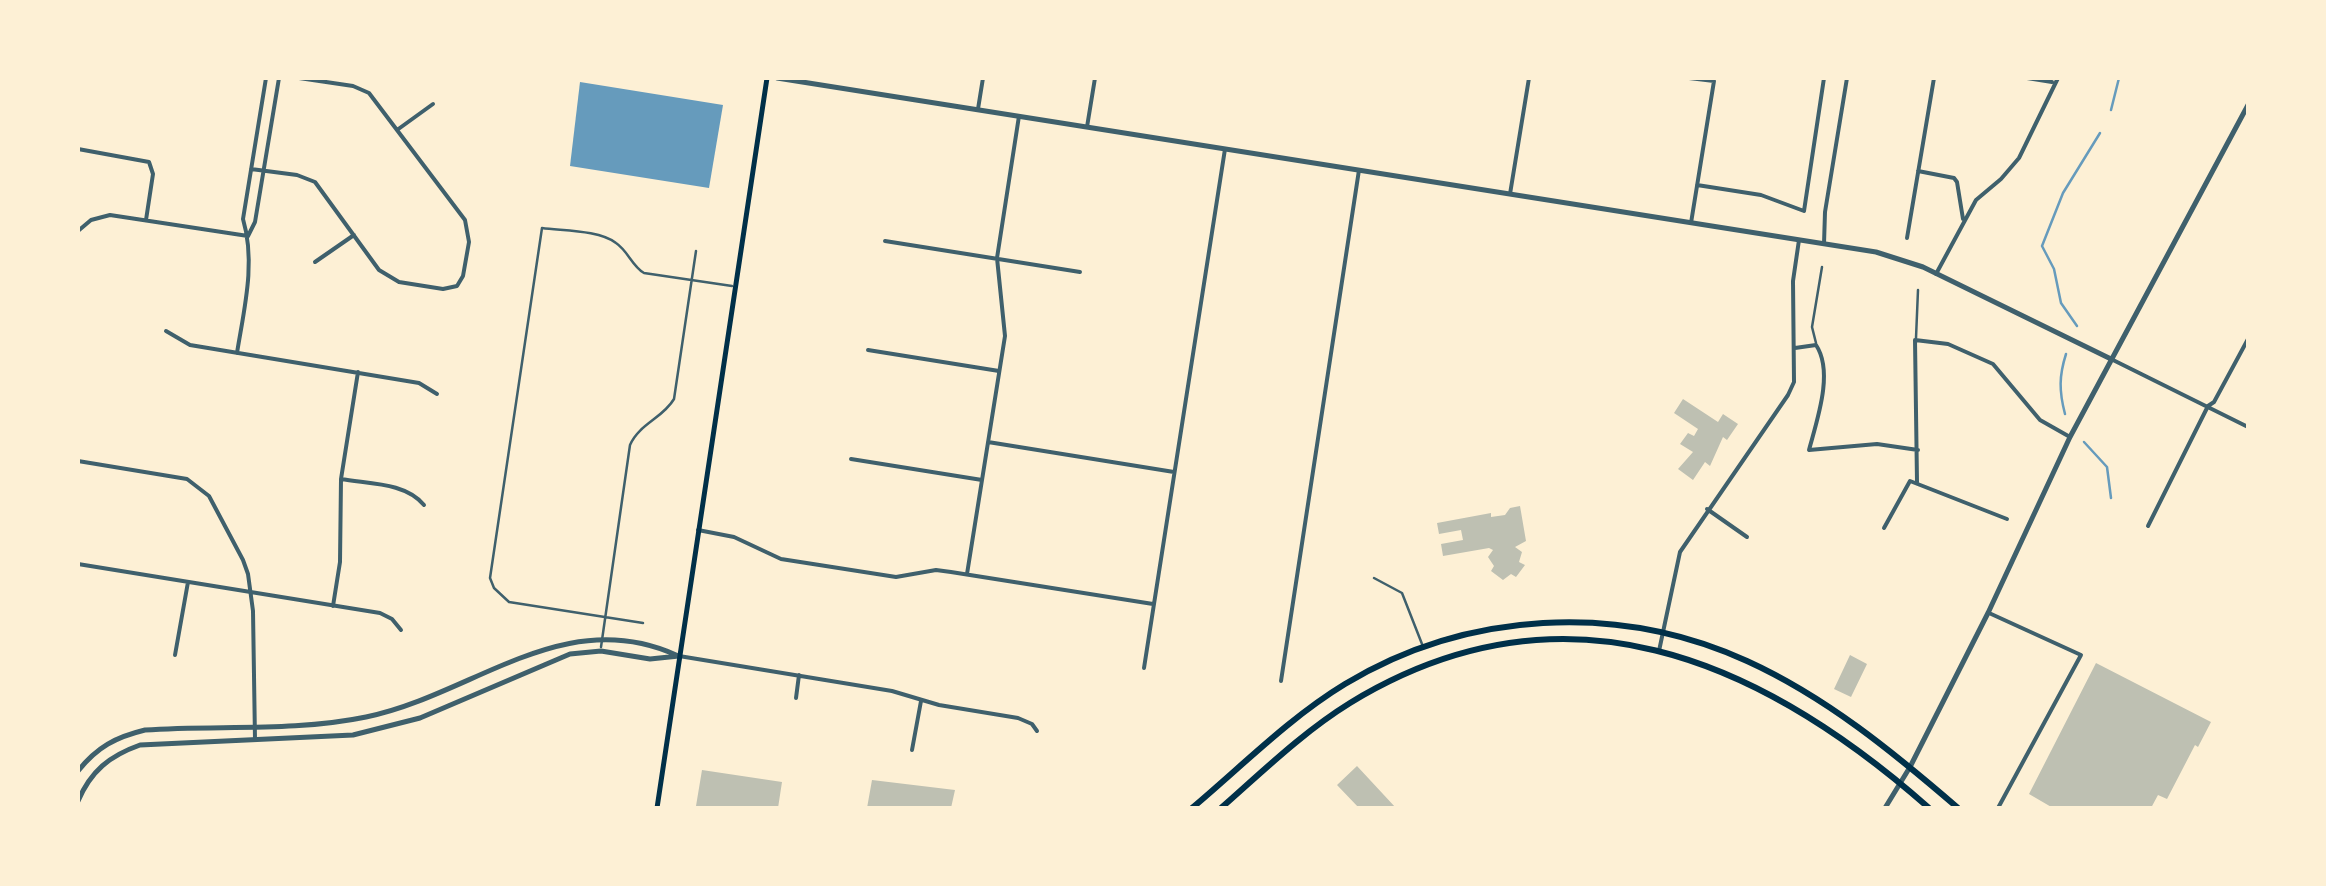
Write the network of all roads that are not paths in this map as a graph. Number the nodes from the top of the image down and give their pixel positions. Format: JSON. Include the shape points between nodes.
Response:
{"nodes":[{"id":1,"x":266,"y":78,"type":"edge"},
{"id":2,"x":278,"y":78,"type":"edge"},
{"id":3,"x":299,"y":78,"type":"edge"},
{"id":4,"x":767,"y":78,"type":"edge"},
{"id":5,"x":777,"y":78,"type":"edge"},
{"id":6,"x":983,"y":78,"type":"edge"},
{"id":7,"x":1095,"y":78,"type":"edge"},
{"id":8,"x":1529,"y":78,"type":"edge"},
{"id":9,"x":1688,"y":78,"type":"edge"},
{"id":10,"x":1846,"y":78,"type":"edge"},
{"id":11,"x":1934,"y":78,"type":"edge"},
{"id":12,"x":2027,"y":78,"type":"edge"},
{"id":13,"x":1822,"y":79,"type":"edge"},
{"id":14,"x":2056,"y":80,"type":"edge"},
{"id":15,"x":433,"y":104,"type":"dead end"},
{"id":16,"x":2248,"y":105,"type":"edge"},
{"id":17,"x":978,"y":109,"type":"junction"},
{"id":18,"x":1019,"y":116,"type":"junction"},
{"id":19,"x":1087,"y":127,"type":"junction"},
{"id":20,"x":396,"y":130,"type":"junction"},
{"id":21,"x":78,"y":149,"type":"edge"},
{"id":22,"x":1225,"y":149,"type":"junction"},
{"id":23,"x":252,"y":168,"type":"junction"},
{"id":24,"x":264,"y":170,"type":"junction"},
{"id":25,"x":1360,"y":170,"type":"junction"},
{"id":26,"x":1918,"y":171,"type":"junction"},
{"id":27,"x":1697,"y":185,"type":"junction"},
{"id":28,"x":1510,"y":194,"type":"junction"},
{"id":29,"x":1963,"y":219,"type":"junction"},
{"id":30,"x":146,"y":220,"type":"junction"},
{"id":31,"x":1691,"y":223,"type":"junction"},
{"id":32,"x":78,"y":231,"type":"edge"},
{"id":33,"x":354,"y":235,"type":"junction"},
{"id":34,"x":248,"y":236,"type":"junction"},
{"id":35,"x":1907,"y":238,"type":"dead end"},
{"id":36,"x":1799,"y":240,"type":"junction"},
{"id":37,"x":885,"y":241,"type":"dead end"},
{"id":38,"x":1824,"y":244,"type":"junction"},
{"id":39,"x":696,"y":252,"type":"dead end"},
{"id":40,"x":997,"y":258,"type":"junction"},
{"id":41,"x":316,"y":262,"type":"dead end"},
{"id":42,"x":1822,"y":267,"type":"dead end"},
{"id":43,"x":1080,"y":272,"type":"dead end"},
{"id":44,"x":1936,"y":274,"type":"junction"},
{"id":45,"x":692,"y":280,"type":"junction"},
{"id":46,"x":734,"y":286,"type":"junction"},
{"id":47,"x":1918,"y":290,"type":"dead end"},
{"id":48,"x":166,"y":331,"type":"dead end"},
{"id":49,"x":2248,"y":339,"type":"edge"},
{"id":50,"x":1916,"y":340,"type":"junction"},
{"id":51,"x":1816,"y":345,"type":"junction"},
{"id":52,"x":1795,"y":348,"type":"junction"},
{"id":53,"x":868,"y":350,"type":"dead end"},
{"id":54,"x":237,"y":353,"type":"junction"},
{"id":55,"x":2111,"y":359,"type":"junction"},
{"id":56,"x":999,"y":371,"type":"junction"},
{"id":57,"x":358,"y":372,"type":"junction"},
{"id":58,"x":438,"y":394,"type":"dead end"},
{"id":59,"x":2208,"y":406,"type":"junction"},
{"id":60,"x":2248,"y":427,"type":"edge"},
{"id":61,"x":2070,"y":436,"type":"junction"},
{"id":62,"x":988,"y":442,"type":"junction"},
{"id":63,"x":1918,"y":450,"type":"junction"},
{"id":64,"x":851,"y":459,"type":"dead end"},
{"id":65,"x":78,"y":460,"type":"edge"},
{"id":66,"x":1174,"y":472,"type":"junction"},
{"id":67,"x":340,"y":479,"type":"junction"},
{"id":68,"x":982,"y":480,"type":"junction"},
{"id":69,"x":1916,"y":482,"type":"junction"},
{"id":70,"x":424,"y":505,"type":"dead end"},
{"id":71,"x":1707,"y":509,"type":"junction"},
{"id":72,"x":2007,"y":519,"type":"dead end"},
{"id":73,"x":2148,"y":526,"type":"dead end"},
{"id":74,"x":1884,"y":528,"type":"dead end"},
{"id":75,"x":696,"y":530,"type":"junction"},
{"id":76,"x":1747,"y":536,"type":"dead end"},
{"id":77,"x":78,"y":564,"type":"edge"},
{"id":78,"x":967,"y":574,"type":"junction"},
{"id":79,"x":1374,"y":578,"type":"dead end"},
{"id":80,"x":188,"y":582,"type":"junction"},
{"id":81,"x":251,"y":593,"type":"junction"},
{"id":82,"x":1154,"y":604,"type":"junction"},
{"id":83,"x":333,"y":606,"type":"junction"},
{"id":84,"x":1988,"y":612,"type":"junction"},
{"id":85,"x":604,"y":616,"type":"junction"},
{"id":86,"x":643,"y":623,"type":"dead end"},
{"id":87,"x":401,"y":630,"type":"dead end"},
{"id":88,"x":1662,"y":632,"type":"junction"},
{"id":89,"x":601,"y":637,"type":"junction"},
{"id":90,"x":1423,"y":646,"type":"junction"},
{"id":91,"x":601,"y":651,"type":"junction"},
{"id":92,"x":1659,"y":651,"type":"junction"},
{"id":93,"x":175,"y":655,"type":"dead end"},
{"id":94,"x":679,"y":656,"type":"junction"},
{"id":95,"x":1144,"y":668,"type":"dead end"},
{"id":96,"x":799,"y":675,"type":"junction"},
{"id":97,"x":1281,"y":681,"type":"dead end"},
{"id":98,"x":796,"y":698,"type":"dead end"},
{"id":99,"x":921,"y":701,"type":"junction"},
{"id":100,"x":254,"y":726,"type":"junction"},
{"id":101,"x":1037,"y":731,"type":"dead end"},
{"id":102,"x":254,"y":740,"type":"junction"},
{"id":103,"x":912,"y":750,"type":"dead end"},
{"id":104,"x":1910,"y":767,"type":"junction"},
{"id":105,"x":78,"y":771,"type":"edge"},
{"id":106,"x":1900,"y":783,"type":"junction"},
{"id":107,"x":78,"y":801,"type":"edge"},
{"id":108,"x":657,"y":808,"type":"edge"},
{"id":109,"x":1192,"y":808,"type":"edge"},
{"id":110,"x":1221,"y":808,"type":"edge"},
{"id":111,"x":1885,"y":808,"type":"edge"},
{"id":112,"x":1929,"y":808,"type":"edge"},
{"id":113,"x":1958,"y":808,"type":"edge"},
{"id":114,"x":1998,"y":808,"type":"edge"}],
"edges":[{"from":1,"to":23,"type":"street"},
{"from":2,"to":24,"type":"street"},
{"from":3,"to":20,"type":"street","via":[[362,89]]},
{"from":4,"to":46,"type":"main road"},
{"from":5,"to":17,"type":"street"},
{"from":6,"to":17,"type":"street"},
{"from":7,"to":19,"type":"street"},
{"from":8,"to":28,"type":"street"},
{"from":9,"to":27,"type":"street","via":[[1714,81]]},
{"from":10,"to":38,"type":"street"},
{"from":11,"to":26,"type":"street"},
{"from":12,"to":14,"type":"street"},
{"from":13,"to":27,"type":"street","via":[[1804,211],[1761,195]]},
{"from":14,"to":29,"type":"street","via":[[2019,158]]},
{"from":15,"to":20,"type":"street"},
{"from":16,"to":55,"type":"street"},
{"from":17,"to":18,"type":"street"},
{"from":18,"to":19,"type":"street"},
{"from":18,"to":40,"type":"street"},
{"from":19,"to":22,"type":"street"},
{"from":20,"to":33,"type":"street","via":[[466,220],[463,276],[457,286],[443,289],[392,280]]},
{"from":21,"to":30,"type":"street","via":[[148,162],[153,174]]},
{"from":22,"to":25,"type":"street"},
{"from":22,"to":66,"type":"street"},
{"from":23,"to":24,"type":"street"},
{"from":23,"to":34,"type":"street","via":[[243,220]]},
{"from":24,"to":33,"type":"street","via":[[316,182]]},
{"from":24,"to":34,"type":"street"},
{"from":25,"to":28,"type":"street"},
{"from":25,"to":97,"type":"street"},
{"from":26,"to":29,"type":"street","via":[[1958,182]]},
{"from":26,"to":35,"type":"street"},
{"from":27,"to":31,"type":"street"},
{"from":28,"to":31,"type":"street"},
{"from":29,"to":44,"type":"street"},
{"from":30,"to":32,"type":"street","via":[[100,216]]},
{"from":30,"to":34,"type":"street"},
{"from":31,"to":36,"type":"street"},
{"from":33,"to":41,"type":"street"},
{"from":34,"to":54,"type":"street"},
{"from":36,"to":38,"type":"street"},
{"from":36,"to":52,"type":"street","via":[[1792,281]]},
{"from":37,"to":40,"type":"street"},
{"from":38,"to":44,"type":"street","via":[[1876,252]]},
{"from":39,"to":45,"type":"lane"},
{"from":40,"to":43,"type":"street"},
{"from":40,"to":56,"type":"street","via":[[1006,324]]},
{"from":42,"to":51,"type":"lane","via":[[1812,327]]},
{"from":44,"to":55,"type":"street"},
{"from":45,"to":46,"type":"lane"},
{"from":45,"to":85,"type":"lane","via":[[672,403],[630,445]]},
{"from":45,"to":85,"type":"lane","via":[[639,271],[608,238],[542,228],[490,578],[510,602]]},
{"from":46,"to":75,"type":"main road"},
{"from":47,"to":50,"type":"lane"},
{"from":48,"to":54,"type":"street","via":[[190,345]]},
{"from":49,"to":59,"type":"street"},
{"from":50,"to":61,"type":"street","via":[[1948,344],[1993,364],[2040,420]]},
{"from":50,"to":63,"type":"street"},
{"from":51,"to":52,"type":"street"},
{"from":51,"to":63,"type":"street","via":[[1824,371],[1809,450],[1877,444]]},
{"from":52,"to":71,"type":"street","via":[[1788,394]]},
{"from":53,"to":56,"type":"street"},
{"from":54,"to":57,"type":"street"},
{"from":55,"to":59,"type":"street"},
{"from":55,"to":61,"type":"street"},
{"from":56,"to":62,"type":"street"},
{"from":57,"to":58,"type":"street","via":[[419,383]]},
{"from":57,"to":67,"type":"street"},
{"from":59,"to":60,"type":"street"},
{"from":59,"to":73,"type":"street"},
{"from":61,"to":84,"type":"street"},
{"from":62,"to":66,"type":"street"},
{"from":62,"to":68,"type":"street"},
{"from":63,"to":69,"type":"street"},
{"from":64,"to":68,"type":"street"},
{"from":65,"to":81,"type":"street","via":[[197,484],[244,560]]},
{"from":66,"to":82,"type":"street"},
{"from":67,"to":70,"type":"street","via":[[404,489]]},
{"from":67,"to":83,"type":"street"},
{"from":68,"to":78,"type":"street"},
{"from":69,"to":72,"type":"street"},
{"from":69,"to":74,"type":"street","via":[[1904,486]]},
{"from":71,"to":76,"type":"street"},
{"from":71,"to":88,"type":"street","via":[[1680,552]]},
{"from":75,"to":78,"type":"street","via":[[734,537],[781,559],[896,577],[936,570]]},
{"from":75,"to":94,"type":"main road"},
{"from":77,"to":80,"type":"street"},
{"from":78,"to":82,"type":"street"},
{"from":79,"to":90,"type":"lane","via":[[1402,593]]},
{"from":80,"to":81,"type":"street"},
{"from":80,"to":93,"type":"street"},
{"from":81,"to":83,"type":"street"},
{"from":81,"to":100,"type":"street"},
{"from":82,"to":95,"type":"street"},
{"from":83,"to":87,"type":"street","via":[[380,613]]},
{"from":84,"to":104,"type":"street"},
{"from":84,"to":114,"type":"street","via":[[2081,656]]},
{"from":85,"to":86,"type":"lane"},
{"from":85,"to":89,"type":"lane"},
{"from":88,"to":90,"type":"main road","via":[[1538,622]]},
{"from":88,"to":92,"type":"street"},
{"from":88,"to":104,"type":"main road","via":[[1782,679]]},
{"from":89,"to":91,"type":"lane"},
{"from":89,"to":94,"type":"street","via":[[652,644]]},
{"from":89,"to":100,"type":"street","via":[[562,643],[404,708],[323,724]]},
{"from":90,"to":109,"type":"main road","via":[[1326,696]]},
{"from":91,"to":94,"type":"street","via":[[650,660]]},
{"from":91,"to":102,"type":"street","via":[[570,654],[408,722],[324,738]]},
{"from":92,"to":106,"type":"main road","via":[[1776,696]]},
{"from":92,"to":110,"type":"main road","via":[[1541,641],[1429,664],[1335,713]]},
{"from":94,"to":96,"type":"street"},
{"from":94,"to":108,"type":"main road"},
{"from":96,"to":98,"type":"street"},
{"from":96,"to":99,"type":"street"},
{"from":99,"to":101,"type":"street","via":[[1018,718]]},
{"from":99,"to":103,"type":"street"},
{"from":100,"to":102,"type":"street"},
{"from":100,"to":105,"type":"street","via":[[132,733],[98,748]]},
{"from":102,"to":107,"type":"street","via":[[140,745],[108,759]]},
{"from":104,"to":106,"type":"street"},
{"from":104,"to":113,"type":"main road"},
{"from":106,"to":111,"type":"street"},
{"from":106,"to":112,"type":"main road"}]}
